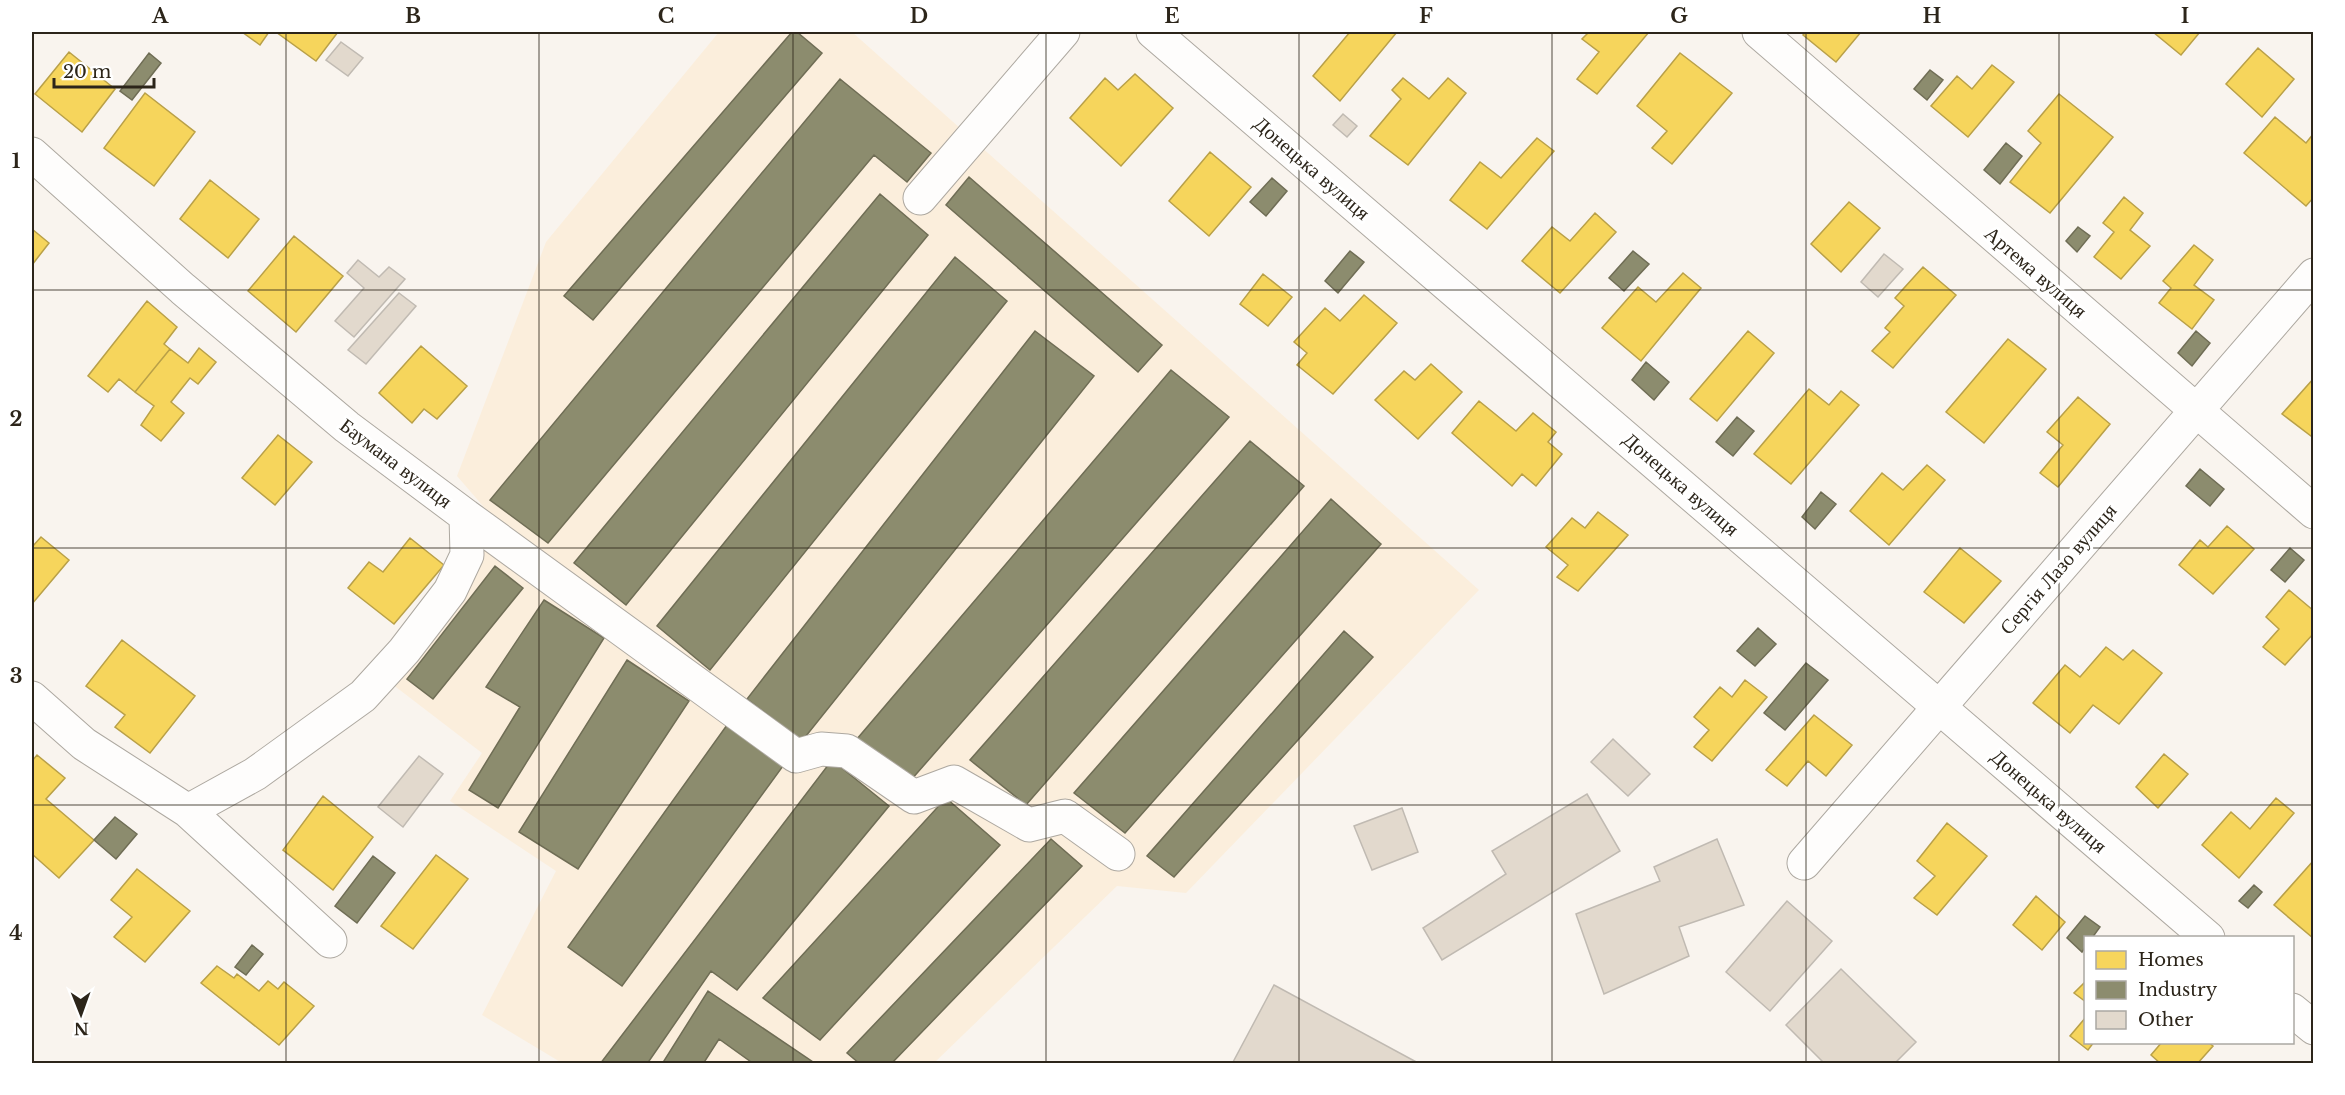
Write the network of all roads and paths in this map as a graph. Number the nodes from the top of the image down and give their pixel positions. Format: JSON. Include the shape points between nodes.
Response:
{"nodes":[{"id":1,"x":1063,"y":32,"type":"edge"},
{"id":2,"x":1153,"y":32,"type":"edge"},
{"id":3,"x":1759,"y":32,"type":"edge"},
{"id":4,"x":32,"y":154,"type":"edge"},
{"id":5,"x":920,"y":198,"type":"dead end"},
{"id":6,"x":2313,"y":275,"type":"edge"},
{"id":7,"x":2196,"y":411,"type":"junction"},
{"id":8,"x":2313,"y":512,"type":"edge"},
{"id":9,"x":466,"y":516,"type":"junction"},
{"id":10,"x":32,"y":698,"type":"edge"},
{"id":11,"x":1938,"y":705,"type":"junction"},
{"id":12,"x":188,"y":811,"type":"junction"},
{"id":13,"x":1118,"y":854,"type":"dead end"},
{"id":14,"x":1804,"y":863,"type":"dead end"},
{"id":15,"x":2206,"y":936,"type":"edge"},
{"id":16,"x":330,"y":941,"type":"dead end"},
{"id":17,"x":2294,"y":1012,"type":"edge"},
{"id":18,"x":2313,"y":1028,"type":"edge"}],
"edges":[{"from":1,"to":5,"type":"street"},
{"from":2,"to":11,"type":"street","name":"Донецька вулиця"},
{"from":3,"to":7,"type":"street","name":"Артема вулиця"},
{"from":4,"to":9,"type":"street","name":"Баумана вулиця","via":[[183,289],[347,427]]},
{"from":6,"to":7,"type":"street","name":"Сергія Лазо вулиця"},
{"from":7,"to":8,"type":"street","name":"Артема вулиця"},
{"from":7,"to":11,"type":"street","name":"Сергія Лазо вулиця"},
{"from":9,"to":12,"type":"street","name":"Баумана вулиця","via":[[467,555],[450,591],[363,696],[255,774]]},
{"from":9,"to":13,"type":"street","via":[[796,756],[821,749],[847,751],[914,797],[954,782],[1029,825],[1065,816]]},
{"from":10,"to":12,"type":"street","via":[[84,744]]},
{"from":11,"to":14,"type":"street","name":"Сергія Лазо вулиця"},
{"from":11,"to":15,"type":"street","name":"Донецька вулиця"},
{"from":12,"to":16,"type":"street"},
{"from":17,"to":18,"type":"street"}]}
